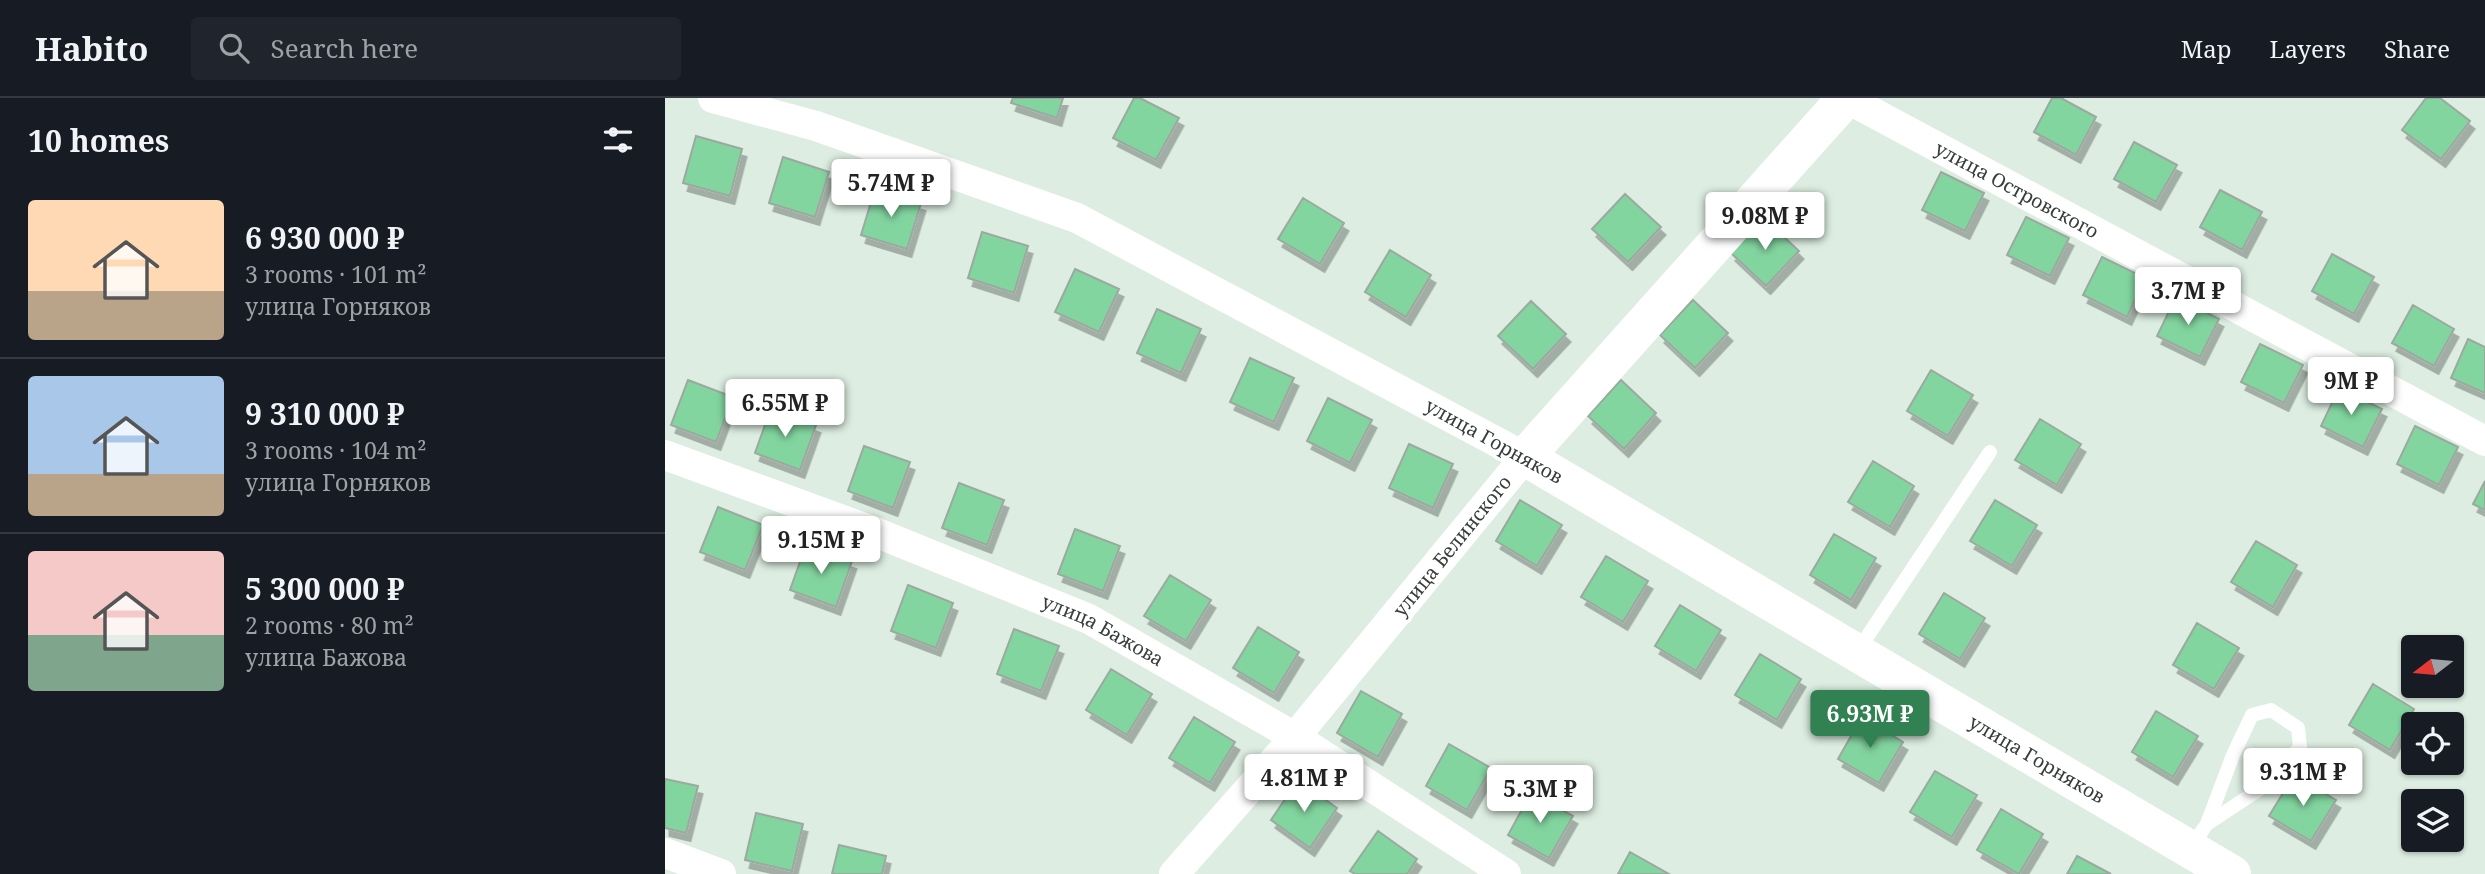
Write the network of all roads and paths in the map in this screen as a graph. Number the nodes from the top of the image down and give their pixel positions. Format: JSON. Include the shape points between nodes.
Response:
{"nodes":[{"id":1,"x":713,"y":98,"type":"edge"},
{"id":2,"x":1846,"y":98,"type":"edge"},
{"id":3,"x":2485,"y":441,"type":"edge"},
{"id":4,"x":1990,"y":452,"type":"dead end"},
{"id":5,"x":665,"y":455,"type":"edge"},
{"id":6,"x":1525,"y":457,"type":"junction"},
{"id":7,"x":1857,"y":653,"type":"junction"},
{"id":8,"x":1295,"y":737,"type":"junction"},
{"id":9,"x":2198,"y":836,"type":"junction"},
{"id":10,"x":665,"y":853,"type":"edge"},
{"id":11,"x":721,"y":874,"type":"edge"},
{"id":12,"x":1174,"y":874,"type":"edge"},
{"id":13,"x":1506,"y":874,"type":"edge"},
{"id":14,"x":2232,"y":874,"type":"edge"}],
"edges":[{"from":1,"to":6,"type":"street","name":"улица Горняков","via":[[816,126],[1077,218]]},
{"from":2,"to":3,"type":"street","name":"улица Островского"},
{"from":2,"to":6,"type":"street","name":"улица Белинского"},
{"from":4,"to":7,"type":"lane"},
{"from":5,"to":8,"type":"street","name":"улица Бажова","via":[[870,530],[1089,619]]},
{"from":6,"to":7,"type":"street","name":"улица Горняков"},
{"from":6,"to":8,"type":"street","name":"улица Белинского"},
{"from":7,"to":9,"type":"street","name":"улица Горняков"},
{"from":8,"to":12,"type":"street","name":"улица Белинского"},
{"from":8,"to":13,"type":"street","name":"улица Бажова"},
{"from":9,"to":9,"type":"lane","via":[[2252,715],[2271,710],[2298,728],[2300,747],[2270,783]]},
{"from":9,"to":14,"type":"street","name":"улица Горняков"},
{"from":10,"to":11,"type":"street"}]}
